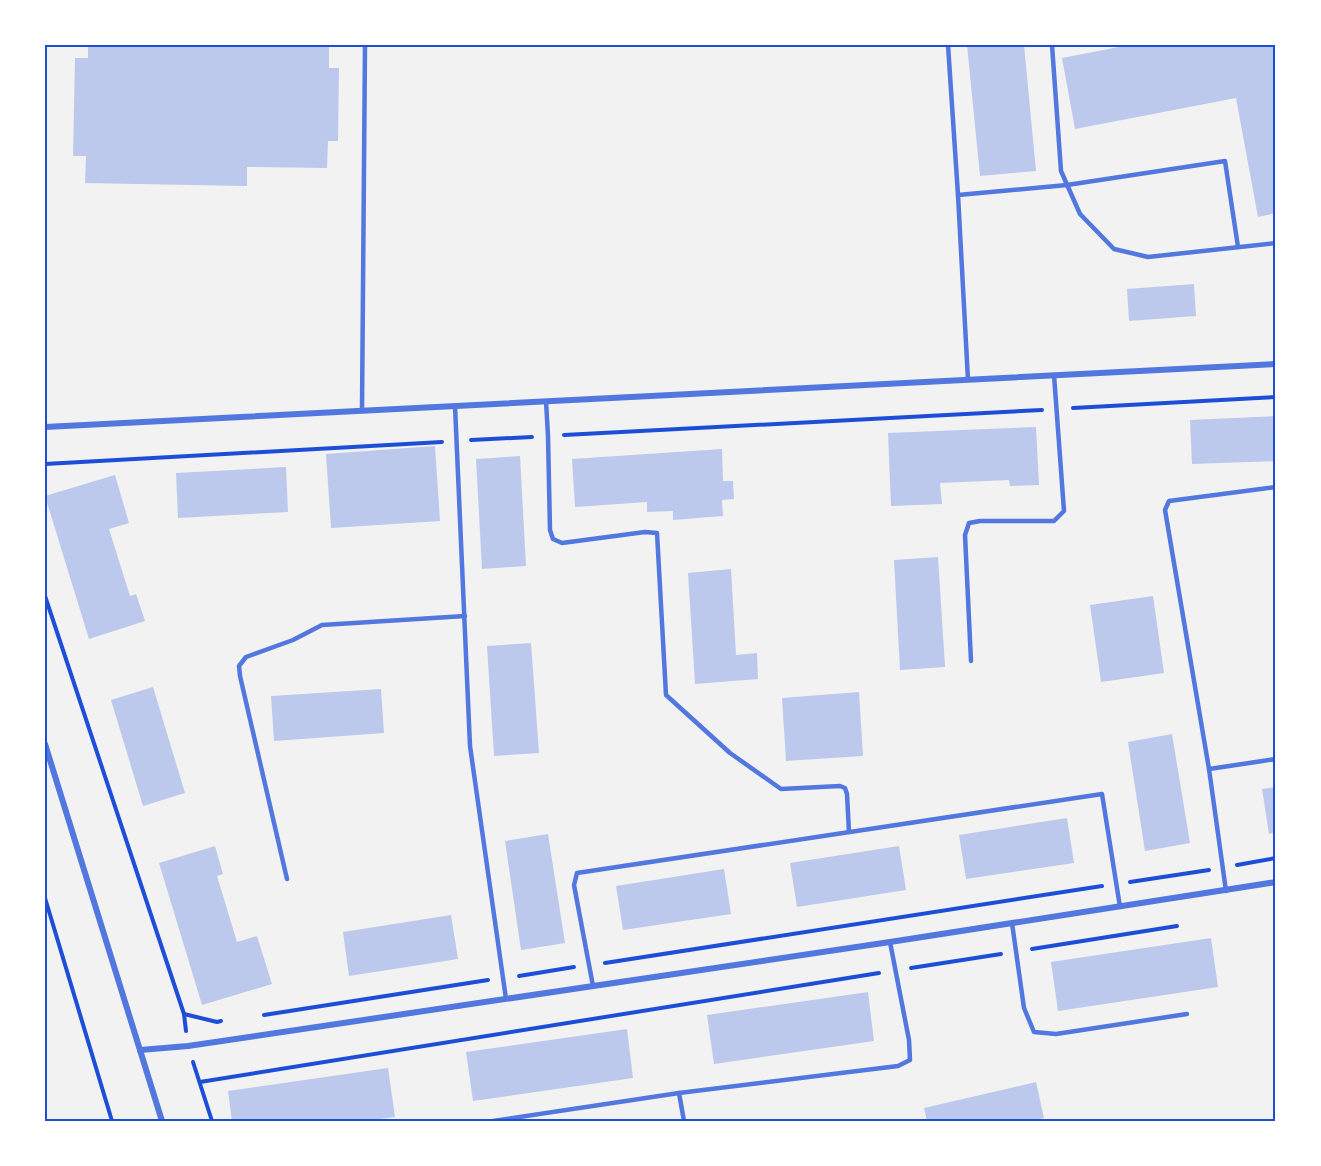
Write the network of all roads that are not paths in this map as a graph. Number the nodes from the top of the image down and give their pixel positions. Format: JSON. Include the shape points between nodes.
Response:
{"nodes":[{"id":1,"x":365,"y":45,"type":"edge"},
{"id":2,"x":948,"y":45,"type":"edge"},
{"id":3,"x":1052,"y":45,"type":"edge"},
{"id":4,"x":1067,"y":185,"type":"junction"},
{"id":5,"x":958,"y":195,"type":"junction"},
{"id":6,"x":1276,"y":243,"type":"edge"},
{"id":7,"x":1238,"y":247,"type":"junction"},
{"id":8,"x":1276,"y":364,"type":"edge"},
{"id":9,"x":1054,"y":375,"type":"junction"},
{"id":10,"x":968,"y":380,"type":"junction"},
{"id":11,"x":546,"y":401,"type":"junction"},
{"id":12,"x":455,"y":406,"type":"junction"},
{"id":13,"x":362,"y":411,"type":"junction"},
{"id":14,"x":45,"y":427,"type":"edge"},
{"id":15,"x":1276,"y":487,"type":"edge"},
{"id":16,"x":465,"y":616,"type":"junction"},
{"id":17,"x":970,"y":661,"type":"dead end"},
{"id":18,"x":45,"y":744,"type":"edge"},
{"id":19,"x":1276,"y":759,"type":"edge"},
{"id":20,"x":1209,"y":769,"type":"junction"},
{"id":21,"x":849,"y":832,"type":"junction"},
{"id":22,"x":287,"y":879,"type":"dead end"},
{"id":23,"x":1276,"y":882,"type":"edge"},
{"id":24,"x":1226,"y":891,"type":"junction"},
{"id":25,"x":1120,"y":907,"type":"junction"},
{"id":26,"x":1012,"y":923,"type":"junction"},
{"id":27,"x":890,"y":942,"type":"junction"},
{"id":28,"x":593,"y":986,"type":"junction"},
{"id":29,"x":506,"y":999,"type":"junction"},
{"id":30,"x":1187,"y":1014,"type":"dead end"},
{"id":31,"x":140,"y":1050,"type":"junction"},
{"id":32,"x":679,"y":1093,"type":"junction"},
{"id":33,"x":162,"y":1121,"type":"edge"},
{"id":34,"x":492,"y":1121,"type":"edge"},
{"id":35,"x":684,"y":1121,"type":"edge"}],
"edges":[{"from":1,"to":13,"type":"lane"},
{"from":2,"to":5,"type":"lane"},
{"from":3,"to":4,"type":"lane","via":[[1061,171]]},
{"from":4,"to":5,"type":"lane"},
{"from":4,"to":7,"type":"lane","via":[[1080,214],[1114,249],[1148,257]]},
{"from":4,"to":7,"type":"lane","via":[[1225,161]]},
{"from":5,"to":10,"type":"lane"},
{"from":6,"to":7,"type":"lane"},
{"from":8,"to":9,"type":"street"},
{"from":9,"to":10,"type":"street"},
{"from":9,"to":17,"type":"lane","via":[[1064,511],[1054,521],[969,524],[965,535]]},
{"from":10,"to":11,"type":"street"},
{"from":11,"to":12,"type":"street"},
{"from":11,"to":21,"type":"lane","via":[[553,539],[562,543],[657,532],[666,695],[730,753],[781,789],[844,788]]},
{"from":12,"to":13,"type":"street"},
{"from":12,"to":16,"type":"lane"},
{"from":13,"to":14,"type":"street"},
{"from":15,"to":20,"type":"lane","via":[[1169,501],[1166,510]]},
{"from":16,"to":22,"type":"lane","via":[[322,626],[246,657],[239,666]]},
{"from":16,"to":29,"type":"lane","via":[[470,746]]},
{"from":18,"to":31,"type":"street"},
{"from":19,"to":20,"type":"lane"},
{"from":20,"to":24,"type":"lane"},
{"from":21,"to":25,"type":"lane","via":[[1102,794]]},
{"from":21,"to":28,"type":"lane","via":[[577,873],[574,885]]},
{"from":23,"to":24,"type":"street"},
{"from":24,"to":25,"type":"street"},
{"from":25,"to":26,"type":"street"},
{"from":26,"to":27,"type":"street"},
{"from":26,"to":30,"type":"lane","via":[[1024,1008],[1034,1032],[1056,1034]]},
{"from":27,"to":28,"type":"street"},
{"from":27,"to":32,"type":"lane","via":[[910,1060],[898,1066]]},
{"from":28,"to":29,"type":"street"},
{"from":29,"to":31,"type":"street"},
{"from":31,"to":33,"type":"street"},
{"from":32,"to":34,"type":"lane"},
{"from":32,"to":35,"type":"lane"}]}
